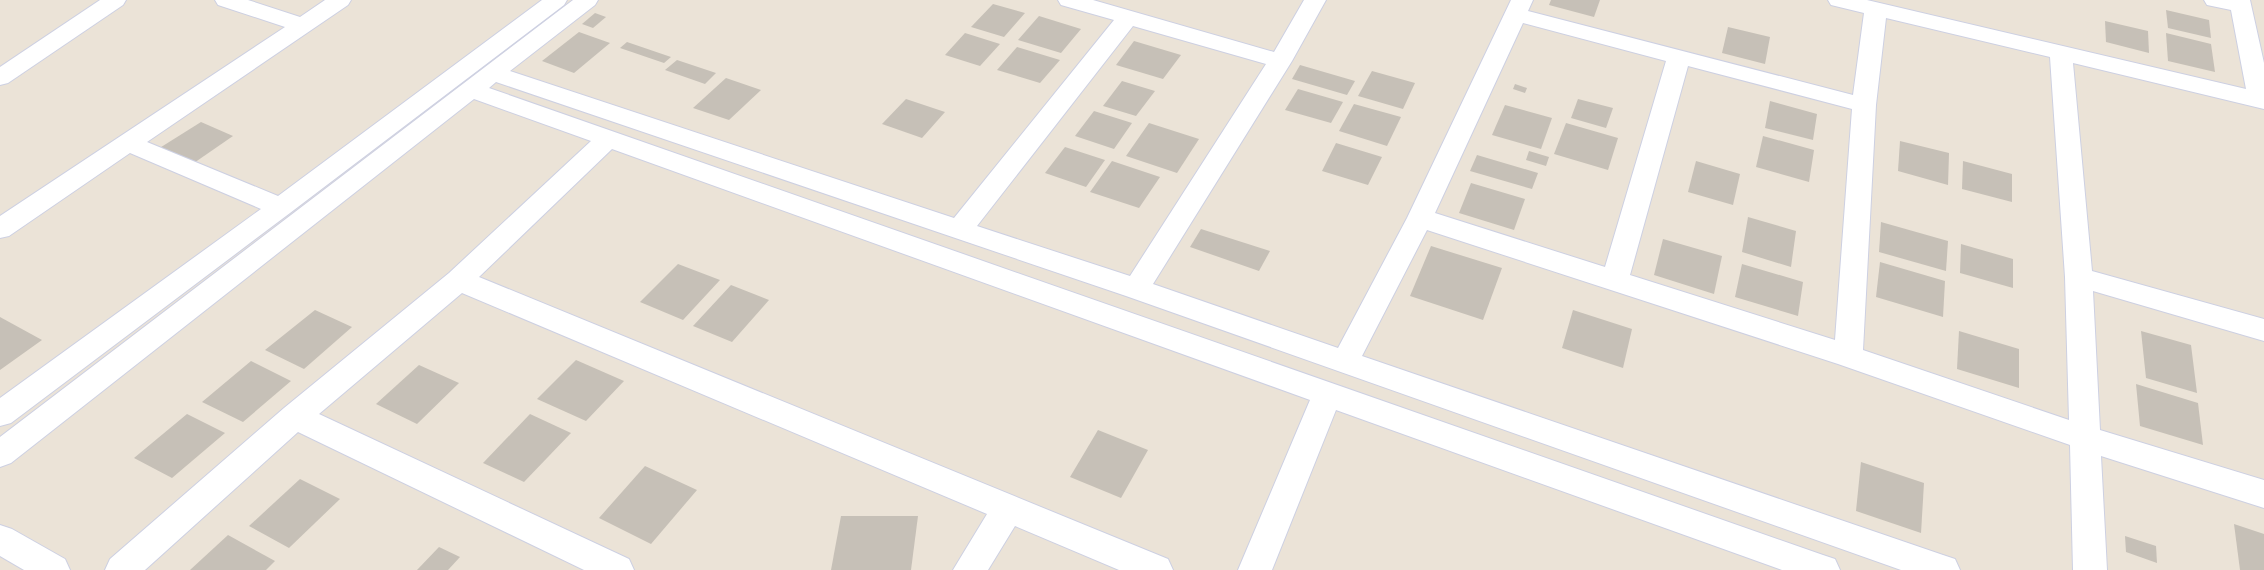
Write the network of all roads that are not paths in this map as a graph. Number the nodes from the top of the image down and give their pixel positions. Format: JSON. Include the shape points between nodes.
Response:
{"nodes":[{"id":1,"x":115,"y":0,"type":"edge"},
{"id":2,"x":226,"y":0,"type":"edge"},
{"id":3,"x":340,"y":0,"type":"edge"},
{"id":4,"x":556,"y":0,"type":"edge"},
{"id":5,"x":587,"y":0,"type":"edge"},
{"id":6,"x":1069,"y":0,"type":"edge"},
{"id":7,"x":1315,"y":0,"type":"edge"},
{"id":8,"x":1839,"y":0,"type":"edge"},
{"id":9,"x":2215,"y":0,"type":"edge"},
{"id":10,"x":2240,"y":3,"type":"edge"},
{"id":11,"x":1519,"y":7,"type":"edge"},
{"id":12,"x":1876,"y":9,"type":"junction"},
{"id":13,"x":1128,"y":17,"type":"junction"},
{"id":14,"x":303,"y":25,"type":"junction"},
{"id":15,"x":2061,"y":53,"type":"junction"},
{"id":16,"x":1679,"y":56,"type":"junction"},
{"id":17,"x":1280,"y":61,"type":"junction"},
{"id":18,"x":493,"y":73,"type":"junction"},
{"id":19,"x":0,"y":78,"type":"edge"},
{"id":20,"x":471,"y":90,"type":"junction"},
{"id":21,"x":2262,"y":100,"type":"edge"},
{"id":22,"x":1864,"y":104,"type":"junction"},
{"id":23,"x":608,"y":139,"type":"junction"},
{"id":24,"x":128,"y":143,"type":"junction"},
{"id":25,"x":281,"y":207,"type":"junction"},
{"id":26,"x":1420,"y":218,"type":"junction"},
{"id":27,"x":0,"y":229,"type":"edge"},
{"id":28,"x":959,"y":230,"type":"junction"},
{"id":29,"x":2079,"y":277,"type":"junction"},
{"id":30,"x":459,"y":280,"type":"junction"},
{"id":31,"x":1615,"y":281,"type":"junction"},
{"id":32,"x":1136,"y":289,"type":"junction"},
{"id":33,"x":2264,"y":330,"type":"edge"},
{"id":34,"x":1848,"y":356,"type":"junction"},
{"id":35,"x":1344,"y":363,"type":"junction"},
{"id":36,"x":1328,"y":393,"type":"junction"},
{"id":37,"x":0,"y":414,"type":"edge"},
{"id":38,"x":295,"y":417,"type":"junction"},
{"id":39,"x":2085,"y":438,"type":"junction"},
{"id":40,"x":0,"y":454,"type":"edge"},
{"id":41,"x":2264,"y":494,"type":"edge"},
{"id":42,"x":1008,"y":508,"type":"junction"},
{"id":43,"x":0,"y":539,"type":"edge"},
{"id":44,"x":53,"y":570,"type":"edge"},
{"id":45,"x":122,"y":570,"type":"edge"},
{"id":46,"x":618,"y":570,"type":"edge"},
{"id":47,"x":970,"y":570,"type":"edge"},
{"id":48,"x":1156,"y":570,"type":"edge"},
{"id":49,"x":1255,"y":570,"type":"edge"},
{"id":50,"x":1823,"y":570,"type":"edge"},
{"id":51,"x":1943,"y":570,"type":"edge"},
{"id":52,"x":2090,"y":570,"type":"edge"}],
"edges":[{"from":1,"to":19,"type":"street"},
{"from":2,"to":14,"type":"street"},
{"from":3,"to":14,"type":"street"},
{"from":4,"to":25,"type":"street"},
{"from":5,"to":18,"type":"street"},
{"from":6,"to":13,"type":"street"},
{"from":7,"to":17,"type":"street"},
{"from":8,"to":12,"type":"street"},
{"from":9,"to":10,"type":"street"},
{"from":10,"to":21,"type":"street"},
{"from":11,"to":16,"type":"street"},
{"from":11,"to":26,"type":"street"},
{"from":12,"to":15,"type":"street"},
{"from":12,"to":22,"type":"street"},
{"from":13,"to":17,"type":"street"},
{"from":13,"to":28,"type":"street"},
{"from":14,"to":24,"type":"street"},
{"from":15,"to":21,"type":"street"},
{"from":15,"to":29,"type":"street"},
{"from":16,"to":22,"type":"street"},
{"from":16,"to":31,"type":"street"},
{"from":17,"to":32,"type":"street"},
{"from":18,"to":20,"type":"street"},
{"from":18,"to":28,"type":"street"},
{"from":20,"to":23,"type":"street"},
{"from":20,"to":40,"type":"street"},
{"from":22,"to":34,"type":"street"},
{"from":23,"to":30,"type":"street"},
{"from":23,"to":36,"type":"street"},
{"from":24,"to":25,"type":"street"},
{"from":24,"to":27,"type":"street"},
{"from":25,"to":37,"type":"street"},
{"from":26,"to":31,"type":"street"},
{"from":26,"to":35,"type":"street"},
{"from":28,"to":32,"type":"street"},
{"from":29,"to":33,"type":"street"},
{"from":29,"to":39,"type":"street"},
{"from":30,"to":38,"type":"street"},
{"from":30,"to":42,"type":"street"},
{"from":31,"to":34,"type":"street"},
{"from":32,"to":35,"type":"street"},
{"from":34,"to":39,"type":"street"},
{"from":35,"to":51,"type":"street"},
{"from":36,"to":49,"type":"street"},
{"from":36,"to":50,"type":"street"},
{"from":38,"to":45,"type":"street"},
{"from":38,"to":46,"type":"street"},
{"from":39,"to":41,"type":"street"},
{"from":39,"to":52,"type":"street"},
{"from":42,"to":47,"type":"street"},
{"from":42,"to":48,"type":"street"},
{"from":43,"to":44,"type":"street"}]}
